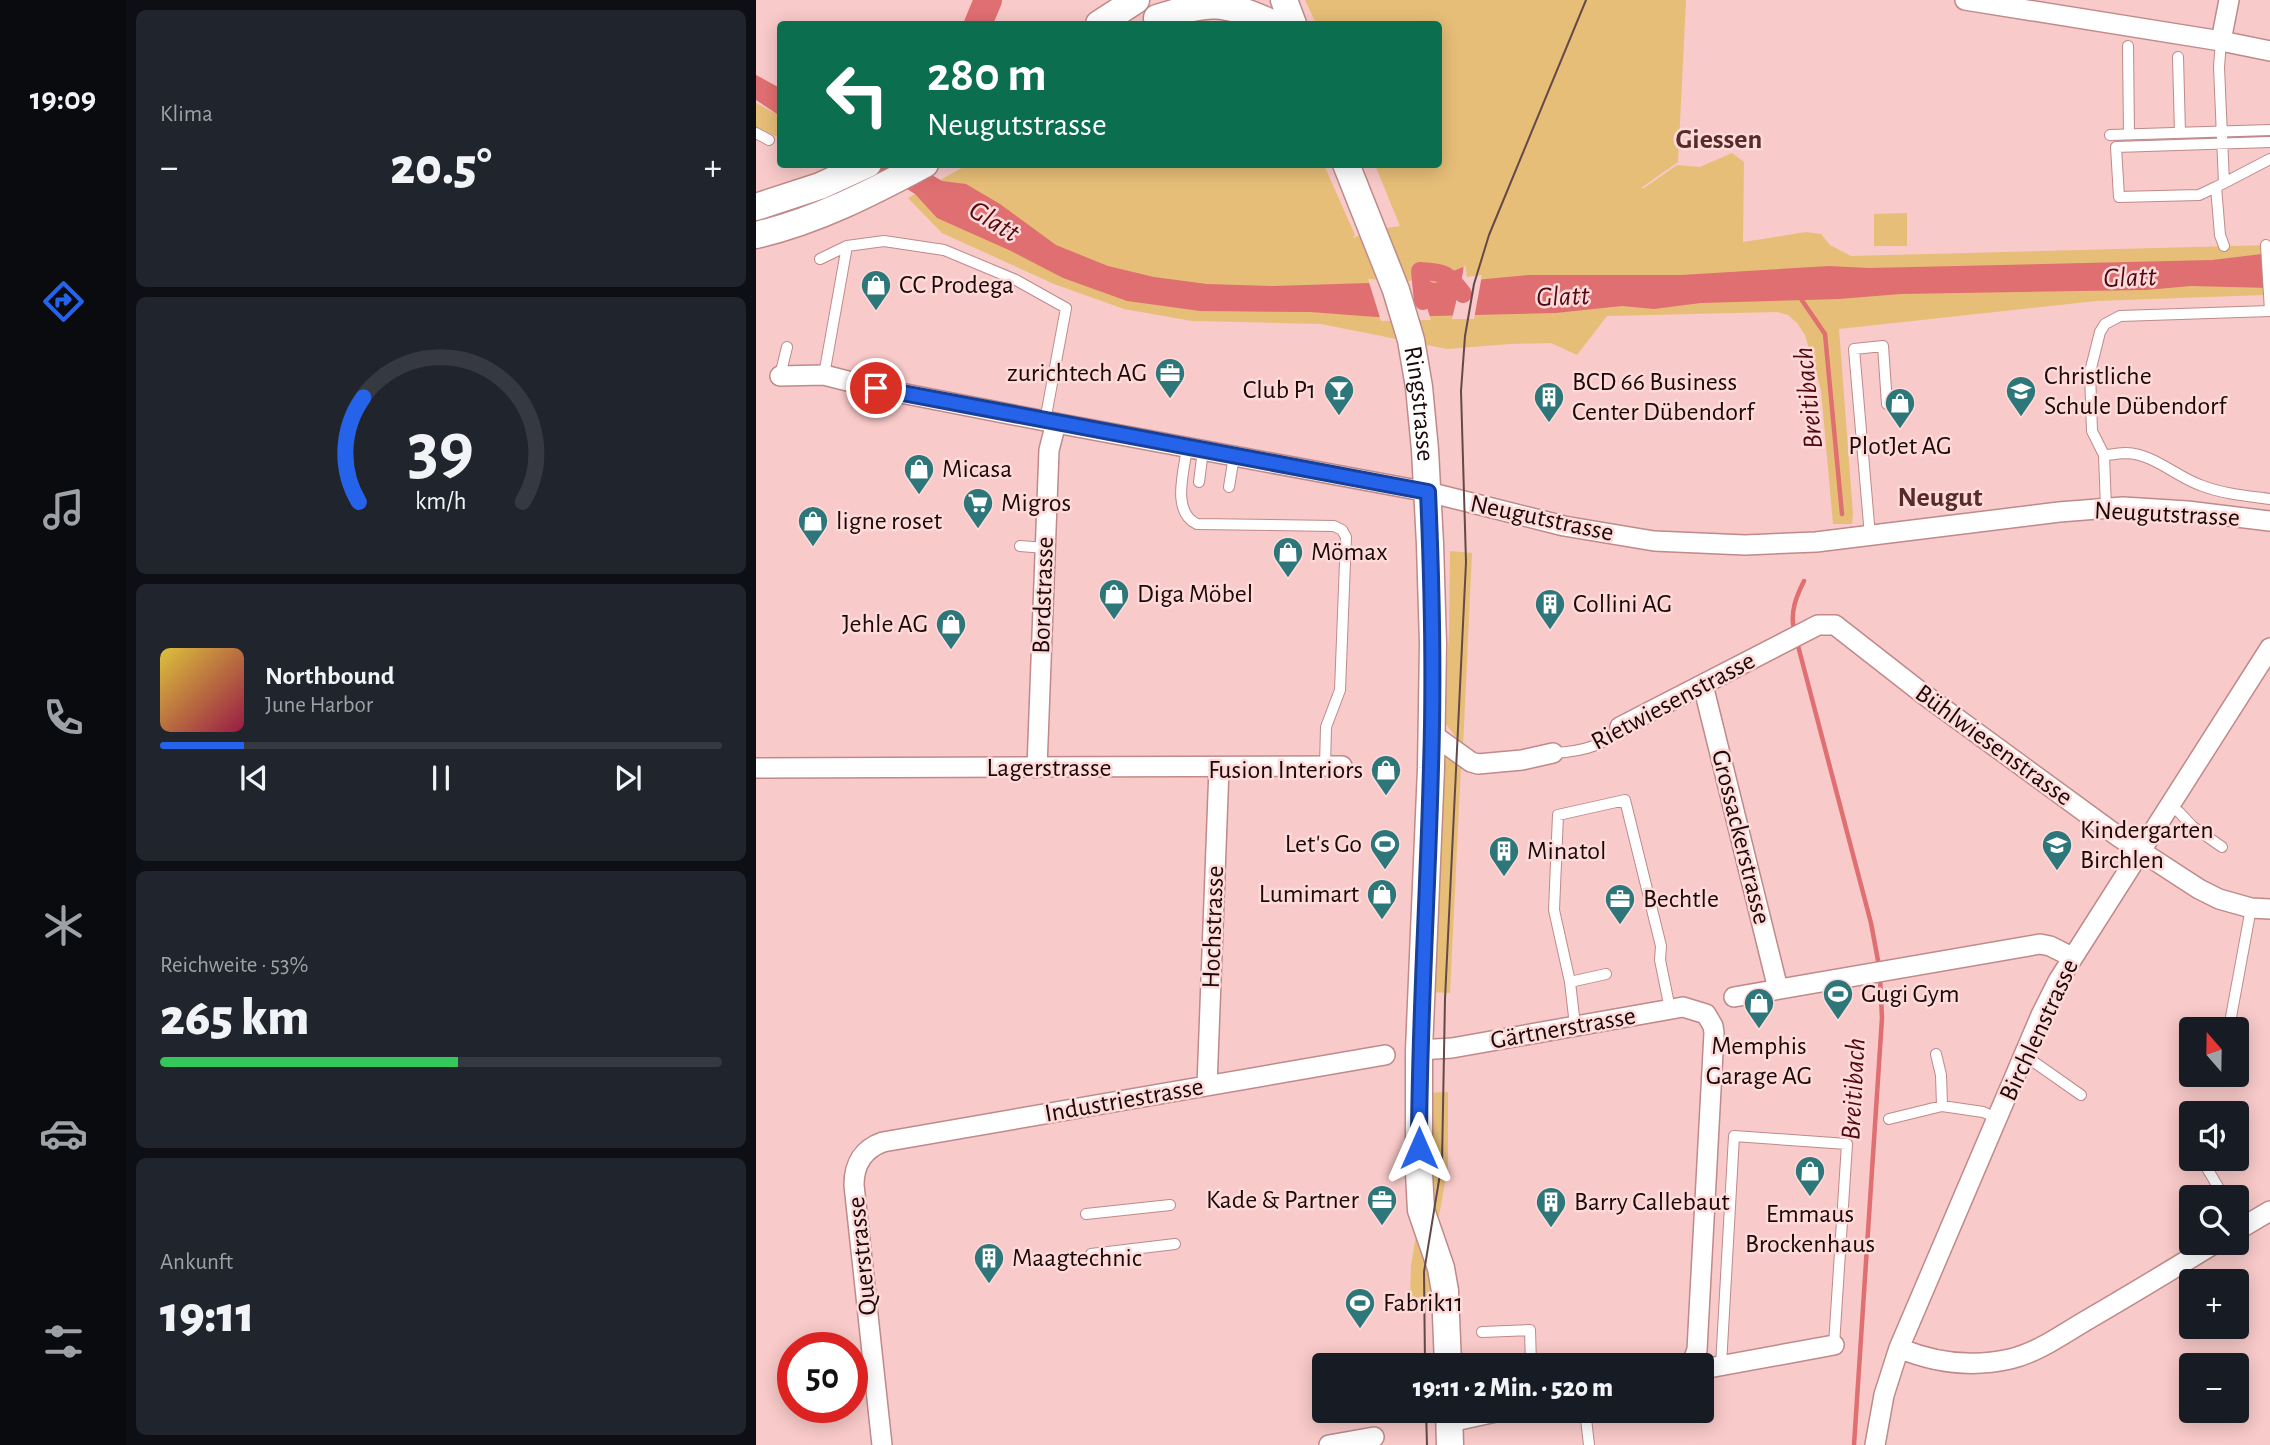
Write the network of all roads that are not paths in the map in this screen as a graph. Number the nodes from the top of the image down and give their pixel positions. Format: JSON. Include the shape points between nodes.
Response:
{"nodes":[{"id":1,"x":1136,"y":0,"type":"edge"},
{"id":2,"x":1185,"y":0,"type":"edge"},
{"id":3,"x":1258,"y":0,"type":"edge"},
{"id":4,"x":1965,"y":0,"type":"edge"},
{"id":5,"x":2229,"y":0,"type":"edge"},
{"id":6,"x":1280,"y":18,"type":"edge"},
{"id":7,"x":1104,"y":21,"type":"edge"},
{"id":8,"x":1152,"y":21,"type":"edge"},
{"id":9,"x":2221,"y":41,"type":"junction"},
{"id":10,"x":2128,"y":46,"type":"dead end"},
{"id":11,"x":2270,"y":51,"type":"edge"},
{"id":12,"x":2178,"y":57,"type":"dead end"},
{"id":13,"x":2270,"y":130,"type":"edge"},
{"id":14,"x":756,"y":132,"type":"edge"},
{"id":15,"x":2180,"y":132,"type":"junction"},
{"id":16,"x":2223,"y":132,"type":"junction"},
{"id":17,"x":2129,"y":134,"type":"junction"},
{"id":18,"x":2109,"y":135,"type":"dead end"},
{"id":19,"x":769,"y":140,"type":"dead end"},
{"id":20,"x":2270,"y":142,"type":"edge"},
{"id":21,"x":2224,"y":144,"type":"junction"},
{"id":22,"x":2270,"y":159,"type":"edge"},
{"id":23,"x":918,"y":168,"type":"edge"},
{"id":24,"x":1348,"y":168,"type":"edge"},
{"id":25,"x":859,"y":169,"type":"edge"},
{"id":26,"x":2220,"y":185,"type":"junction"},
{"id":27,"x":756,"y":207,"type":"edge"},
{"id":28,"x":756,"y":235,"type":"edge"},
{"id":29,"x":847,"y":246,"type":"junction"},
{"id":30,"x":2224,"y":246,"type":"dead end"},
{"id":31,"x":2266,"y":249,"type":"dead end"},
{"id":32,"x":820,"y":259,"type":"dead end"},
{"id":33,"x":2269,"y":292,"type":"edge"},
{"id":34,"x":2270,"y":311,"type":"edge"},
{"id":35,"x":787,"y":347,"type":"dead end"},
{"id":36,"x":824,"y":375,"type":"junction"},
{"id":37,"x":780,"y":376,"type":"joint"},
{"id":38,"x":1887,"y":404,"type":"dead end"},
{"id":39,"x":1050,"y":422,"type":"junction"},
{"id":40,"x":1195,"y":449,"type":"junction"},
{"id":41,"x":1234,"y":456,"type":"junction"},
{"id":42,"x":2104,"y":456,"type":"junction"},
{"id":43,"x":1199,"y":482,"type":"dead end"},
{"id":44,"x":1229,"y":487,"type":"dead end"},
{"id":45,"x":1428,"y":492,"type":"junction"},
{"id":46,"x":2270,"y":499,"type":"edge"},
{"id":47,"x":2106,"y":508,"type":"junction"},
{"id":48,"x":2270,"y":521,"type":"edge"},
{"id":49,"x":1870,"y":536,"type":"junction"},
{"id":50,"x":1020,"y":545,"type":"dead end"},
{"id":51,"x":1045,"y":548,"type":"junction"},
{"id":52,"x":1835,"y":625,"type":"joint"},
{"id":53,"x":2270,"y":648,"type":"edge"},
{"id":54,"x":1703,"y":685,"type":"junction"},
{"id":55,"x":1620,"y":727,"type":"joint"},
{"id":56,"x":1432,"y":734,"type":"junction"},
{"id":57,"x":1553,"y":753,"type":"joint"},
{"id":58,"x":1333,"y":766,"type":"joint"},
{"id":59,"x":756,"y":768,"type":"edge"},
{"id":60,"x":1037,"y":768,"type":"junction"},
{"id":61,"x":1219,"y":768,"type":"junction"},
{"id":62,"x":2169,"y":806,"type":"junction"},
{"id":63,"x":2222,"y":847,"type":"dead end"},
{"id":64,"x":2140,"y":850,"type":"junction"},
{"id":65,"x":2260,"y":908,"type":"edge"},
{"id":66,"x":2072,"y":957,"type":"junction"},
{"id":67,"x":1606,"y":974,"type":"dead end"},
{"id":68,"x":1570,"y":982,"type":"junction"},
{"id":69,"x":1778,"y":989,"type":"junction"},
{"id":70,"x":1734,"y":997,"type":"dead end"},
{"id":71,"x":1670,"y":1009,"type":"junction"},
{"id":72,"x":2231,"y":1017,"type":"dead end"},
{"id":73,"x":1575,"y":1026,"type":"junction"},
{"id":74,"x":1419,"y":1050,"type":"junction"},
{"id":75,"x":1936,"y":1054,"type":"dead end"},
{"id":76,"x":1385,"y":1055,"type":"dead end"},
{"id":77,"x":2024,"y":1055,"type":"junction"},
{"id":78,"x":1207,"y":1086,"type":"junction"},
{"id":79,"x":2081,"y":1095,"type":"dead end"},
{"id":80,"x":1942,"y":1106,"type":"junction"},
{"id":81,"x":1997,"y":1118,"type":"junction"},
{"id":82,"x":1889,"y":1119,"type":"dead end"},
{"id":83,"x":865,"y":1152,"type":"joint"},
{"id":84,"x":1170,"y":1205,"type":"dead end"},
{"id":85,"x":2270,"y":1210,"type":"edge"},
{"id":86,"x":1086,"y":1214,"type":"dead end"},
{"id":87,"x":2249,"y":1220,"type":"edge"},
{"id":88,"x":1175,"y":1244,"type":"dead end"},
{"id":89,"x":1091,"y":1254,"type":"dead end"},
{"id":90,"x":2195,"y":1255,"type":"edge"},
{"id":91,"x":1482,"y":1332,"type":"dead end"},
{"id":92,"x":1834,"y":1345,"type":"joint"},
{"id":93,"x":1899,"y":1348,"type":"junction"},
{"id":94,"x":1448,"y":1353,"type":"edge"},
{"id":95,"x":1531,"y":1353,"type":"edge"},
{"id":96,"x":1696,"y":1353,"type":"edge"},
{"id":97,"x":1713,"y":1353,"type":"edge"},
{"id":98,"x":1714,"y":1367,"type":"edge"},
{"id":99,"x":1587,"y":1423,"type":"edge"},
{"id":100,"x":1374,"y":1437,"type":"dead end"},
{"id":101,"x":881,"y":1445,"type":"edge"},
{"id":102,"x":1329,"y":1445,"type":"edge"},
{"id":103,"x":1589,"y":1445,"type":"edge"},
{"id":104,"x":1875,"y":1445,"type":"edge"}],
"edges":[{"from":1,"to":7,"type":"main road"},
{"from":2,"to":8,"type":"main road"},
{"from":3,"to":6,"type":"main road"},
{"from":4,"to":9,"type":"street"},
{"from":5,"to":9,"type":"street"},
{"from":6,"to":8,"type":"main road","via":[[1218,4]]},
{"from":9,"to":11,"type":"street"},
{"from":9,"to":16,"type":"lane"},
{"from":10,"to":17,"type":"lane"},
{"from":12,"to":15,"type":"lane"},
{"from":13,"to":16,"type":"lane"},
{"from":14,"to":19,"type":"lane"},
{"from":15,"to":16,"type":"lane"},
{"from":15,"to":17,"type":"lane"},
{"from":16,"to":21,"type":"lane"},
{"from":17,"to":18,"type":"lane"},
{"from":20,"to":21,"type":"lane"},
{"from":21,"to":26,"type":"lane"},
{"from":21,"to":26,"type":"lane","via":[[2116,147],[2119,197],[2199,195]]},
{"from":22,"to":26,"type":"lane"},
{"from":23,"to":28,"type":"main road","via":[[800,223]]},
{"from":24,"to":45,"type":"main road","name":"Ringstrasse","via":[[1411,340]]},
{"from":25,"to":27,"type":"main road"},
{"from":26,"to":30,"type":"lane"},
{"from":29,"to":32,"type":"lane"},
{"from":29,"to":36,"type":"lane"},
{"from":29,"to":39,"type":"lane","via":[[884,241],[944,250],[1016,280],[1066,308]]},
{"from":31,"to":33,"type":"lane"},
{"from":33,"to":34,"type":"lane"},
{"from":34,"to":42,"type":"lane","via":[[2119,316],[2105,324],[2090,372],[2092,431]]},
{"from":35,"to":37,"type":"lane"},
{"from":36,"to":37,"type":"street","name":"Neugutstrasse"},
{"from":36,"to":39,"type":"street","name":"Neugutstrasse"},
{"from":38,"to":49,"type":"lane","via":[[1883,346],[1854,349]]},
{"from":39,"to":40,"type":"street","name":"Neugutstrasse"},
{"from":39,"to":51,"type":"street","name":"Bordstrasse"},
{"from":40,"to":41,"type":"street","name":"Neugutstrasse"},
{"from":40,"to":43,"type":"lane"},
{"from":40,"to":58,"type":"lane","via":[[1181,497],[1189,520],[1197,524],[1334,526],[1346,537],[1339,690],[1326,727]]},
{"from":41,"to":44,"type":"lane"},
{"from":41,"to":45,"type":"street","name":"Neugutstrasse"},
{"from":42,"to":46,"type":"lane","via":[[2140,456],[2199,485]]},
{"from":42,"to":47,"type":"lane"},
{"from":45,"to":49,"type":"street","name":"Neugutstrasse","via":[[1564,526],[1654,541],[1745,545]]},
{"from":45,"to":56,"type":"main road","name":"Ringstrasse"},
{"from":47,"to":48,"type":"street","name":"Neugutstrasse","via":[[2156,508]]},
{"from":47,"to":49,"type":"street","name":"Neugutstrasse"},
{"from":50,"to":51,"type":"lane"},
{"from":51,"to":60,"type":"street","name":"Bordstrasse"},
{"from":52,"to":54,"type":"street","name":"Rietwiesenstrasse","via":[[1818,625]]},
{"from":52,"to":64,"type":"street","name":"Bühlwiesenstrasse"},
{"from":53,"to":62,"type":"street","name":"Birchlenstrasse"},
{"from":54,"to":55,"type":"street","name":"Rietwiesenstrasse"},
{"from":54,"to":69,"type":"street","name":"Grossackerstrasse"},
{"from":55,"to":57,"type":"lane","name":"Rietwiesenstrasse","via":[[1611,738],[1584,749]]},
{"from":56,"to":57,"type":"street","name":"Rietwiesenstrasse","via":[[1478,764]]},
{"from":56,"to":74,"type":"main road","name":"Ringstrasse"},
{"from":58,"to":61,"type":"street","name":"Lagerstrasse"},
{"from":59,"to":60,"type":"street","name":"Lagerstrasse"},
{"from":60,"to":61,"type":"street","name":"Lagerstrasse"},
{"from":61,"to":78,"type":"street","name":"Hochstrasse"},
{"from":62,"to":63,"type":"lane"},
{"from":62,"to":64,"type":"street","name":"Birchlenstrasse"},
{"from":64,"to":65,"type":"street","name":"Bühlwiesenstrasse","via":[[2199,889],[2227,902]]},
{"from":64,"to":66,"type":"street","name":"Birchlenstrasse"},
{"from":65,"to":72,"type":"lane"},
{"from":66,"to":69,"type":"street","via":[[2040,944]]},
{"from":66,"to":77,"type":"street","name":"Birchlenstrasse"},
{"from":67,"to":68,"type":"lane"},
{"from":68,"to":71,"type":"lane","via":[[1554,910],[1558,815],[1625,800],[1661,946]]},
{"from":68,"to":73,"type":"lane"},
{"from":69,"to":70,"type":"street"},
{"from":71,"to":73,"type":"street","name":"Gärtnerstrasse"},
{"from":71,"to":96,"type":"street","name":"Gärtnerstrasse","via":[[1706,1014],[1714,1033]]},
{"from":73,"to":74,"type":"street","name":"Gärtnerstrasse"},
{"from":74,"to":94,"type":"main road","name":"Ringstrasse","via":[[1420,1199],[1443,1278]]},
{"from":75,"to":80,"type":"lane"},
{"from":76,"to":78,"type":"street","name":"Industriestrasse"},
{"from":77,"to":79,"type":"lane"},
{"from":77,"to":81,"type":"street","name":"Birchlenstrasse"},
{"from":78,"to":83,"type":"street","name":"Industriestrasse","via":[[883,1142]]},
{"from":80,"to":81,"type":"lane"},
{"from":80,"to":82,"type":"lane"},
{"from":81,"to":93,"type":"street","name":"Birchlenstrasse"},
{"from":83,"to":101,"type":"street","name":"Querstrasse","via":[[857,1164],[854,1185]]},
{"from":84,"to":86,"type":"lane"},
{"from":85,"to":87,"type":"street"},
{"from":88,"to":89,"type":"lane"},
{"from":90,"to":93,"type":"street","via":[[2044,1345],[2012,1359],[1952,1364]]},
{"from":91,"to":95,"type":"lane","via":[[1530,1330]]},
{"from":92,"to":97,"type":"lane","via":[[1847,1144],[1734,1136]]},
{"from":92,"to":98,"type":"street"},
{"from":93,"to":104,"type":"street","name":"Birchlenstrasse"},
{"from":99,"to":103,"type":"lane"},
{"from":100,"to":102,"type":"street"}]}
